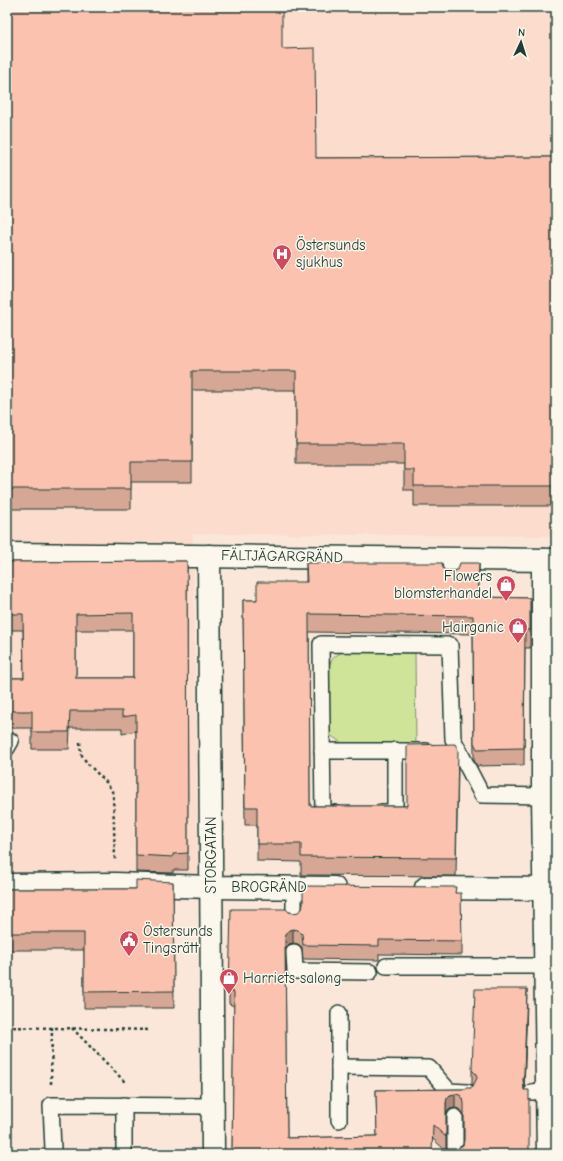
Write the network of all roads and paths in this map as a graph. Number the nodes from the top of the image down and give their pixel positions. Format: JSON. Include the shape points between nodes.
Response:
{"nodes":[{"id":1,"x":7,"y":554,"type":"edge"},
{"id":2,"x":209,"y":556,"type":"junction"},
{"id":3,"x":550,"y":560,"type":"edge"},
{"id":4,"x":80,"y":742,"type":"dead end"},
{"id":5,"x":395,"y":750,"type":"junction"},
{"id":6,"x":322,"y":751,"type":"junction"},
{"id":7,"x":459,"y":751,"type":"junction"},
{"id":8,"x":543,"y":796,"type":"junction"},
{"id":9,"x":347,"y":813,"type":"edge"},
{"id":10,"x":371,"y":813,"type":"edge"},
{"id":11,"x":115,"y":884,"type":"junction"},
{"id":12,"x":7,"y":885,"type":"edge"},
{"id":13,"x":211,"y":887,"type":"junction"},
{"id":14,"x":294,"y":888,"type":"junction"},
{"id":15,"x":356,"y":888,"type":"edge"},
{"id":16,"x":403,"y":888,"type":"edge"},
{"id":17,"x":552,"y":891,"type":"edge"},
{"id":18,"x":294,"y":918,"type":"edge"},
{"id":19,"x":294,"y":952,"type":"dead end"},
{"id":20,"x":386,"y":966,"type":"dead end"},
{"id":21,"x":546,"y":966,"type":"junction"},
{"id":22,"x":370,"y":972,"type":"dead end"},
{"id":23,"x":339,"y":1013,"type":"dead end"},
{"id":24,"x":7,"y":1027,"type":"edge"},
{"id":25,"x":52,"y":1028,"type":"junction"},
{"id":26,"x":72,"y":1028,"type":"junction"},
{"id":27,"x":151,"y":1030,"type":"dead end"},
{"id":28,"x":339,"y":1067,"type":"junction"},
{"id":29,"x":468,"y":1092,"type":"edge"},
{"id":30,"x":51,"y":1104,"type":"junction"},
{"id":31,"x":124,"y":1105,"type":"junction"},
{"id":32,"x":149,"y":1105,"type":"junction"},
{"id":33,"x":212,"y":1106,"type":"junction"},
{"id":34,"x":455,"y":1117,"type":"dead end"},
{"id":35,"x":339,"y":1120,"type":"dead end"},
{"id":36,"x":52,"y":1149,"type":"dead end"},
{"id":37,"x":124,"y":1154,"type":"edge"},
{"id":38,"x":212,"y":1154,"type":"edge"},
{"id":39,"x":455,"y":1154,"type":"edge"},
{"id":40,"x":548,"y":1154,"type":"edge"}],
"edges":[{"from":1,"to":2,"type":"street","name":"FÄLTJÄGARGRÄND"},
{"from":2,"to":3,"type":"street","name":"FÄLTJÄGARGRÄND","via":[[451,566]]},
{"from":2,"to":13,"type":"street","name":"STORGATAN"},
{"from":3,"to":8,"type":"street"},
{"from":4,"to":11,"type":"path","via":[[81,754],[113,793]]},
{"from":5,"to":6,"type":"lane"},
{"from":5,"to":7,"type":"lane"},
{"from":5,"to":10,"type":"lane","via":[[395,812]]},
{"from":6,"to":7,"type":"lane","via":[[321,644],[451,639],[453,739]]},
{"from":6,"to":9,"type":"lane","via":[[323,813]]},
{"from":7,"to":8,"type":"lane","via":[[482,795]]},
{"from":8,"to":17,"type":"street"},
{"from":11,"to":12,"type":"street","name":"BROGRÄND"},
{"from":11,"to":13,"type":"street","name":"BROGRÄND"},
{"from":13,"to":14,"type":"street","name":"BROGRÄND"},
{"from":13,"to":33,"type":"street","name":"STORGATAN"},
{"from":14,"to":15,"type":"street","name":"BROGRÄND"},
{"from":14,"to":18,"type":"lane"},
{"from":16,"to":17,"type":"street"},
{"from":17,"to":21,"type":"street"},
{"from":19,"to":22,"type":"lane","via":[[295,971]]},
{"from":20,"to":21,"type":"lane"},
{"from":21,"to":40,"type":"street","via":[[540,1091]]},
{"from":23,"to":28,"type":"lane"},
{"from":24,"to":25,"type":"path"},
{"from":25,"to":26,"type":"path"},
{"from":25,"to":30,"type":"path"},
{"from":26,"to":27,"type":"path"},
{"from":26,"to":32,"type":"path"},
{"from":28,"to":29,"type":"lane","via":[[429,1068],[449,1091]]},
{"from":28,"to":35,"type":"lane"},
{"from":30,"to":31,"type":"lane"},
{"from":30,"to":36,"type":"lane"},
{"from":31,"to":32,"type":"lane"},
{"from":31,"to":37,"type":"lane"},
{"from":32,"to":33,"type":"lane"},
{"from":33,"to":38,"type":"street","name":"STORGATAN"},
{"from":34,"to":39,"type":"lane"}]}
